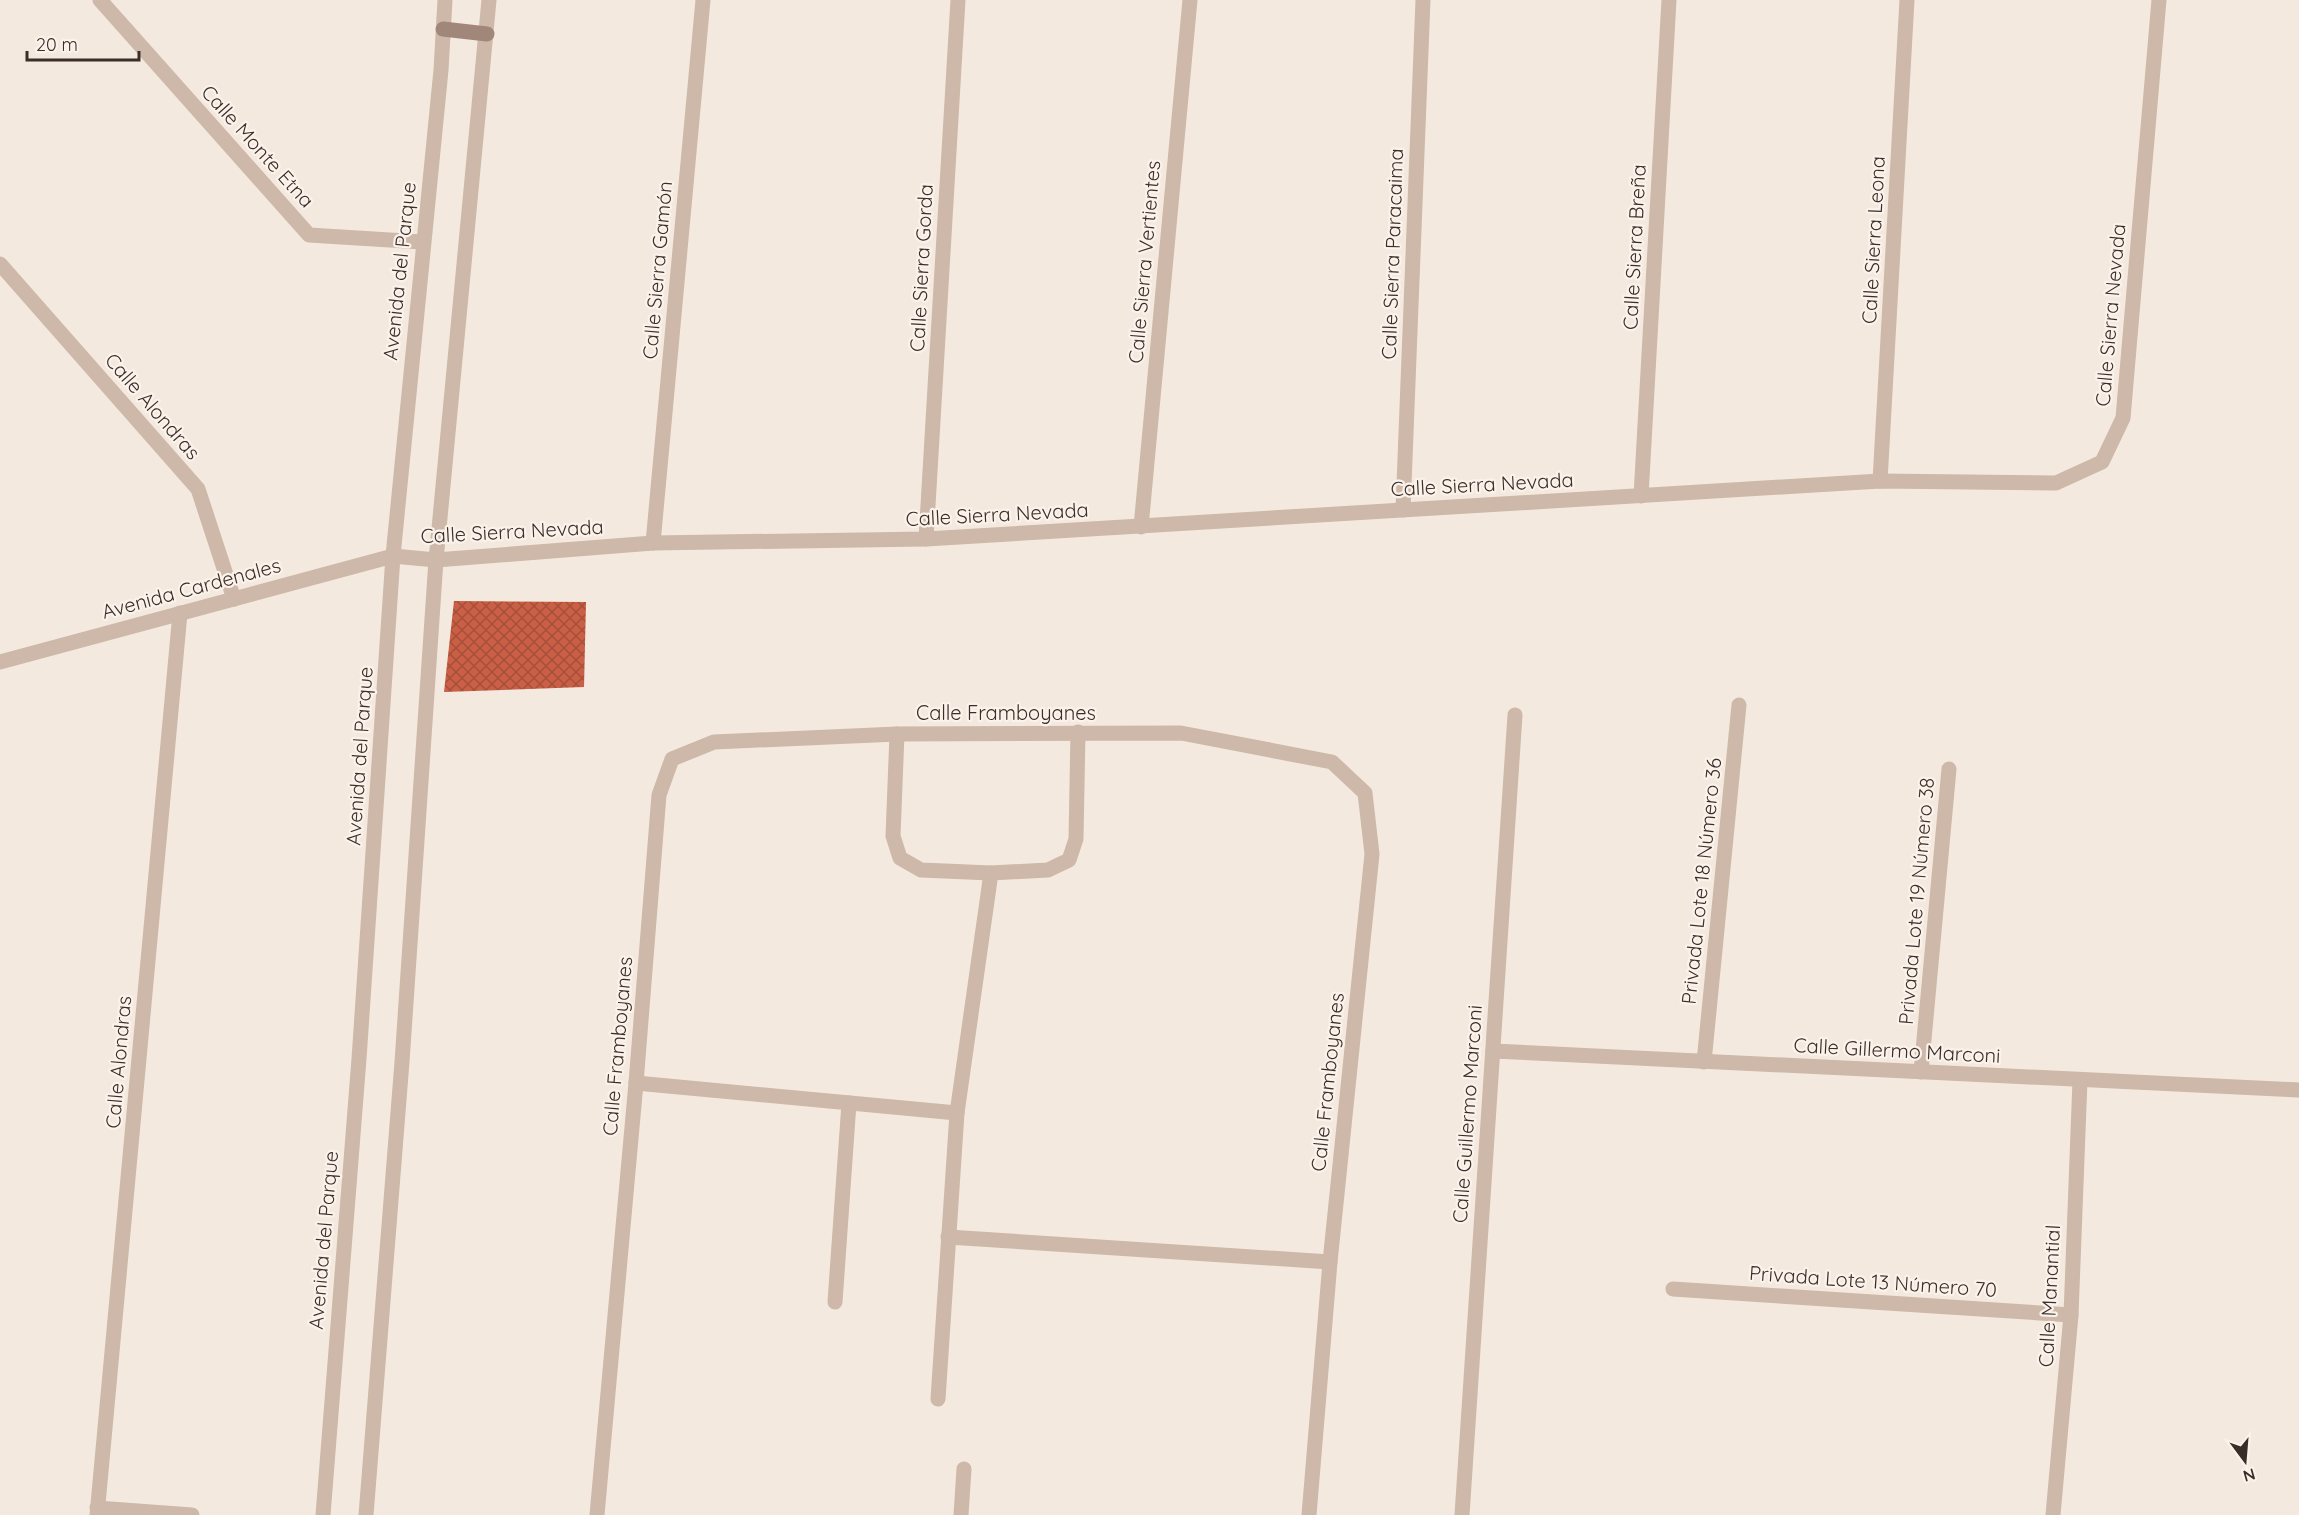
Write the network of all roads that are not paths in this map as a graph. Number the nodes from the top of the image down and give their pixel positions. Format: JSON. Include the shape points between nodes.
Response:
{"nodes":[{"id":1,"x":99,"y":0,"type":"edge"},
{"id":2,"x":445,"y":0,"type":"edge"},
{"id":3,"x":489,"y":0,"type":"edge"},
{"id":4,"x":703,"y":0,"type":"edge"},
{"id":5,"x":958,"y":0,"type":"edge"},
{"id":6,"x":1190,"y":0,"type":"edge"},
{"id":7,"x":1423,"y":0,"type":"edge"},
{"id":8,"x":1669,"y":0,"type":"edge"},
{"id":9,"x":1908,"y":0,"type":"edge"},
{"id":10,"x":2159,"y":0,"type":"edge"},
{"id":11,"x":443,"y":29,"type":"junction"},
{"id":12,"x":487,"y":34,"type":"junction"},
{"id":13,"x":422,"y":242,"type":"junction"},
{"id":14,"x":0,"y":264,"type":"edge"},
{"id":15,"x":1880,"y":481,"type":"junction"},
{"id":16,"x":1641,"y":496,"type":"junction"},
{"id":17,"x":1403,"y":510,"type":"junction"},
{"id":18,"x":1141,"y":527,"type":"junction"},
{"id":19,"x":926,"y":539,"type":"junction"},
{"id":20,"x":654,"y":543,"type":"junction"},
{"id":21,"x":393,"y":556,"type":"junction"},
{"id":22,"x":436,"y":560,"type":"junction"},
{"id":23,"x":234,"y":599,"type":"junction"},
{"id":24,"x":180,"y":613,"type":"junction"},
{"id":25,"x":0,"y":662,"type":"edge"},
{"id":26,"x":1739,"y":705,"type":"dead end"},
{"id":27,"x":1515,"y":716,"type":"dead end"},
{"id":28,"x":1078,"y":732,"type":"junction"},
{"id":29,"x":897,"y":734,"type":"junction"},
{"id":30,"x":1949,"y":769,"type":"dead end"},
{"id":31,"x":991,"y":873,"type":"junction"},
{"id":32,"x":1493,"y":1051,"type":"junction"},
{"id":33,"x":1704,"y":1062,"type":"junction"},
{"id":34,"x":1920,"y":1072,"type":"junction"},
{"id":35,"x":2080,"y":1080,"type":"junction"},
{"id":36,"x":636,"y":1083,"type":"junction"},
{"id":37,"x":2299,"y":1090,"type":"edge"},
{"id":38,"x":849,"y":1103,"type":"junction"},
{"id":39,"x":957,"y":1113,"type":"junction"},
{"id":40,"x":948,"y":1237,"type":"junction"},
{"id":41,"x":1330,"y":1262,"type":"junction"},
{"id":42,"x":1673,"y":1290,"type":"dead end"},
{"id":43,"x":836,"y":1302,"type":"dead end"},
{"id":44,"x":2071,"y":1315,"type":"junction"},
{"id":45,"x":938,"y":1400,"type":"dead end"},
{"id":46,"x":964,"y":1469,"type":"dead end"},
{"id":47,"x":97,"y":1511,"type":"edge"},
{"id":48,"x":192,"y":1515,"type":"edge"},
{"id":49,"x":323,"y":1515,"type":"edge"},
{"id":50,"x":366,"y":1515,"type":"edge"},
{"id":51,"x":597,"y":1515,"type":"edge"},
{"id":52,"x":962,"y":1515,"type":"edge"},
{"id":53,"x":1309,"y":1515,"type":"edge"},
{"id":54,"x":1462,"y":1515,"type":"edge"},
{"id":55,"x":2053,"y":1515,"type":"edge"}],
"edges":[{"from":1,"to":13,"type":"street","name":"Calle Monte Etna","via":[[309,235]]},
{"from":2,"to":11,"type":"street","name":"Avenida del Parque"},
{"from":3,"to":12,"type":"street"},
{"from":4,"to":20,"type":"street","name":"Calle Sierra Gamón"},
{"from":5,"to":19,"type":"street","name":"Calle Sierra Gorda"},
{"from":6,"to":18,"type":"street","name":"Calle Sierra Vertientes"},
{"from":7,"to":17,"type":"street","name":"Calle Sierra Paracaima"},
{"from":8,"to":16,"type":"street","name":"Calle Sierra Breña"},
{"from":9,"to":15,"type":"street","name":"Calle Sierra Leona"},
{"from":10,"to":15,"type":"street","name":"Calle Sierra Nevada","via":[[2123,418],[2102,462],[2056,483]]},
{"from":11,"to":12,"type":"main road"},
{"from":11,"to":13,"type":"street","name":"Avenida del Parque"},
{"from":12,"to":22,"type":"street"},
{"from":13,"to":21,"type":"street","name":"Avenida del Parque"},
{"from":14,"to":23,"type":"street","name":"Calle Alondras","via":[[198,489]]},
{"from":15,"to":16,"type":"street","name":"Calle Sierra Nevada"},
{"from":16,"to":17,"type":"street","name":"Calle Sierra Nevada"},
{"from":17,"to":18,"type":"street","name":"Calle Sierra Nevada"},
{"from":18,"to":19,"type":"street","name":"Calle Sierra Nevada"},
{"from":19,"to":20,"type":"street","name":"Calle Sierra Nevada"},
{"from":20,"to":22,"type":"street","name":"Calle Sierra Nevada"},
{"from":21,"to":22,"type":"street","name":"Calle Sierra Nevada"},
{"from":21,"to":23,"type":"street","name":"Avenida Cardenales"},
{"from":21,"to":49,"type":"street","name":"Avenida del Parque"},
{"from":22,"to":50,"type":"street"},
{"from":23,"to":24,"type":"street","name":"Avenida Cardenales"},
{"from":24,"to":25,"type":"street","name":"Avenida Cardenales"},
{"from":24,"to":47,"type":"street","name":"Calle Alondras"},
{"from":26,"to":33,"type":"street","name":"Privada Lote 18 Número 36"},
{"from":27,"to":32,"type":"street","name":"Calle Guillermo Marconi"},
{"from":28,"to":29,"type":"street","name":"Calle Framboyanes"},
{"from":28,"to":31,"type":"street","via":[[1076,839],[1069,860],[1048,870]]},
{"from":28,"to":41,"type":"street","name":"Calle Framboyanes","via":[[1180,733],[1332,762],[1365,793],[1372,854]]},
{"from":29,"to":31,"type":"street","via":[[893,836],[900,858],[921,870]]},
{"from":29,"to":36,"type":"street","name":"Calle Framboyanes","via":[[714,742],[672,759],[659,795]]},
{"from":30,"to":34,"type":"street","name":"Privada Lote 19 Número 38"},
{"from":31,"to":39,"type":"street"},
{"from":32,"to":33,"type":"street","name":"Calle Gillermo Marconi"},
{"from":32,"to":54,"type":"street","name":"Calle Guillermo Marconi"},
{"from":33,"to":34,"type":"street","name":"Calle Gillermo Marconi"},
{"from":34,"to":35,"type":"street","name":"Calle Gillermo Marconi"},
{"from":35,"to":37,"type":"street","name":"Calle Gillermo Marconi"},
{"from":35,"to":44,"type":"street","name":"Calle Manantial"},
{"from":36,"to":38,"type":"street"},
{"from":36,"to":51,"type":"street","name":"Calle Framboyanes"},
{"from":38,"to":39,"type":"street"},
{"from":38,"to":43,"type":"street"},
{"from":39,"to":40,"type":"street"},
{"from":40,"to":41,"type":"street"},
{"from":40,"to":45,"type":"street"},
{"from":41,"to":53,"type":"street","name":"Calle Framboyanes"},
{"from":42,"to":44,"type":"street","name":"Privada Lote 13 Número 70"},
{"from":44,"to":55,"type":"street","name":"Calle Manantial"},
{"from":46,"to":52,"type":"street"},
{"from":47,"to":48,"type":"street"}]}
